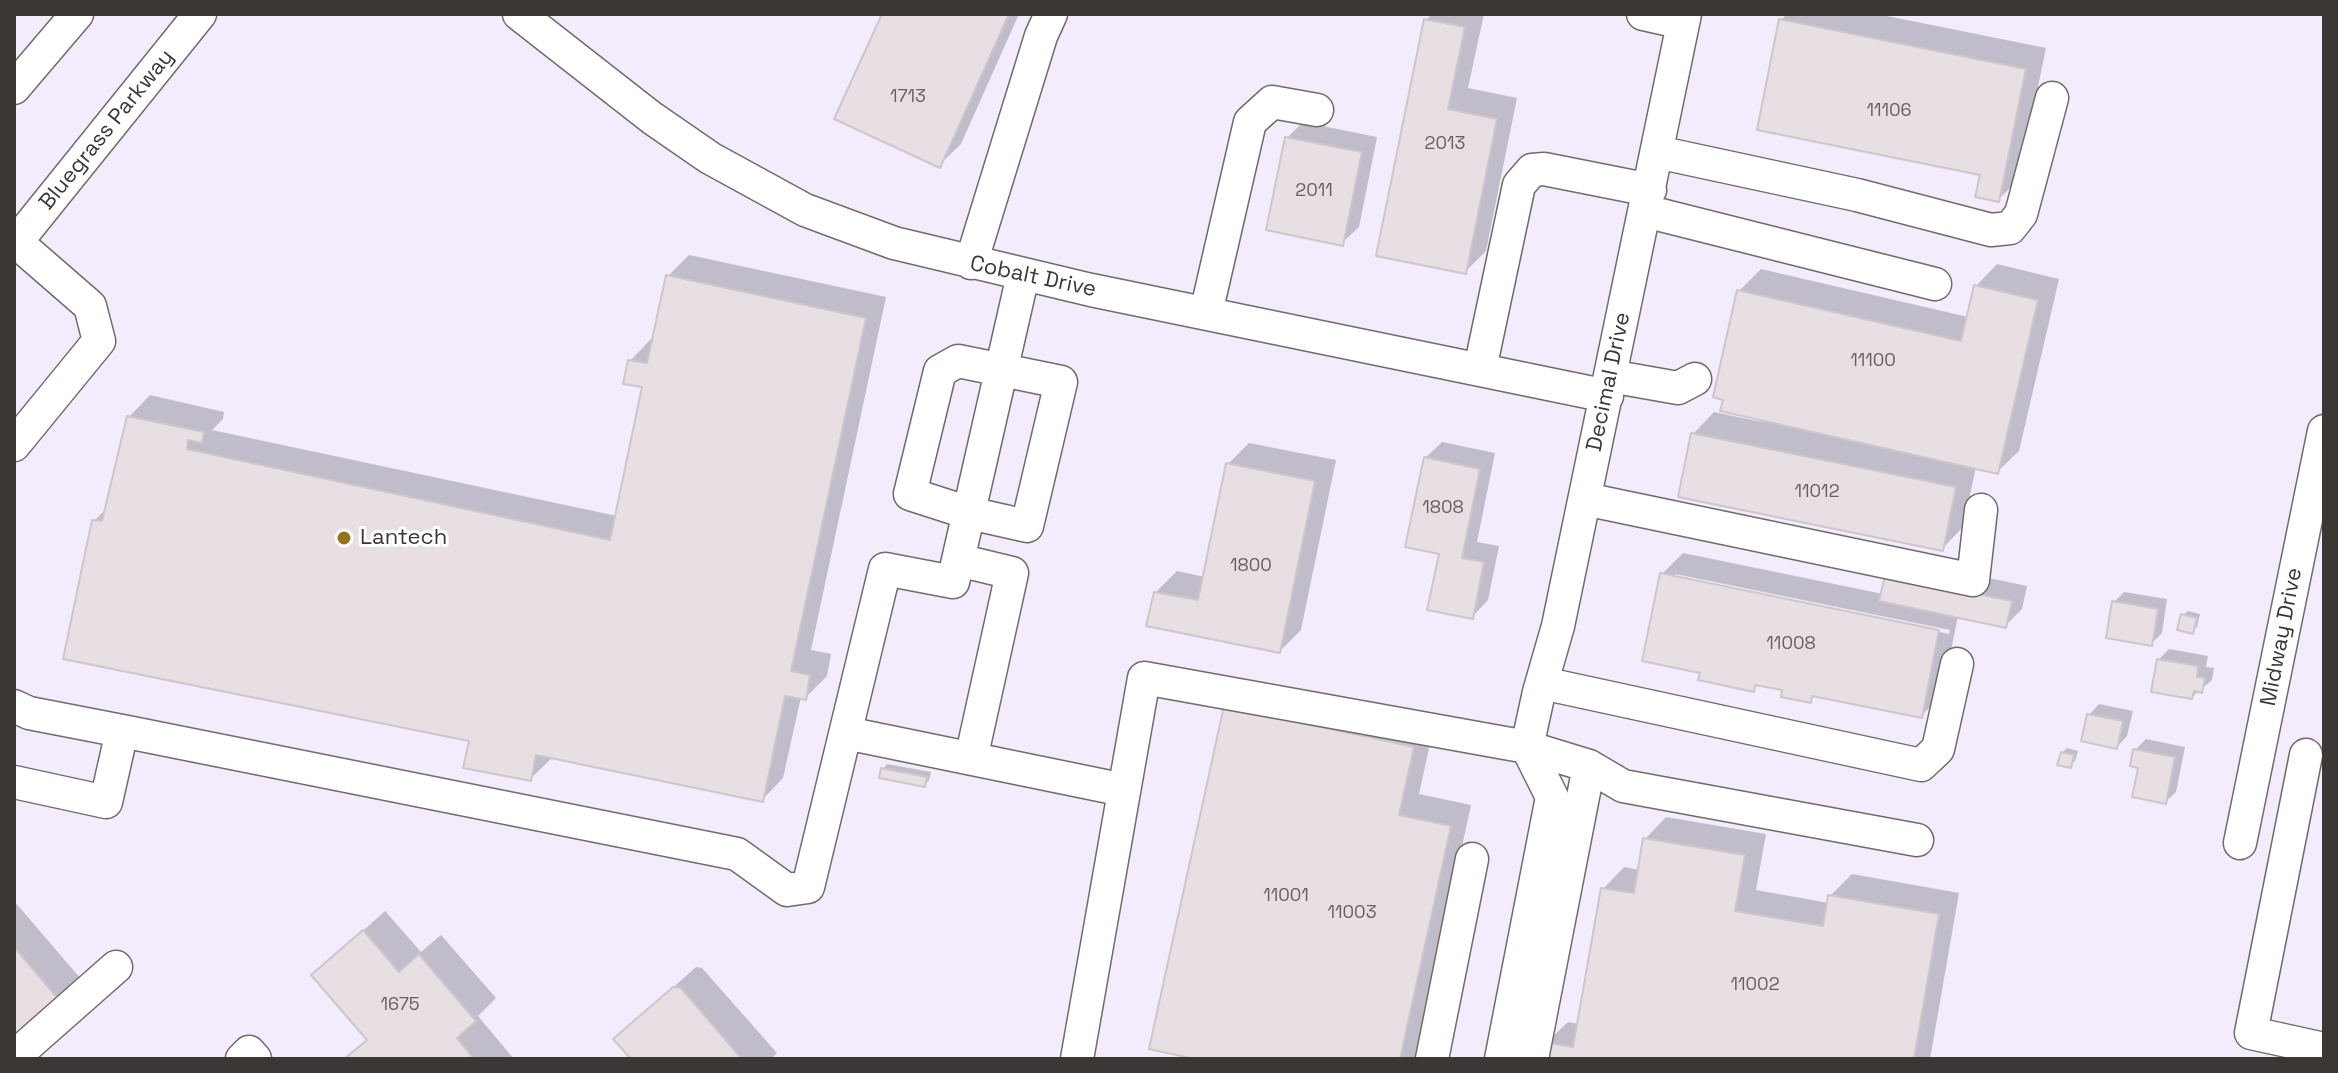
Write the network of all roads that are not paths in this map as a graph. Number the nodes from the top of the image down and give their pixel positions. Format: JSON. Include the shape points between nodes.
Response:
{"nodes":[{"id":1,"x":77,"y":14,"type":"edge"},
{"id":2,"x":200,"y":14,"type":"edge"},
{"id":3,"x":519,"y":14,"type":"edge"},
{"id":4,"x":1051,"y":14,"type":"edge"},
{"id":5,"x":1643,"y":14,"type":"edge"},
{"id":6,"x":1684,"y":19,"type":"edge"},
{"id":7,"x":14,"y":88,"type":"edge"},
{"id":8,"x":2052,"y":98,"type":"dead end"},
{"id":9,"x":1317,"y":110,"type":"dead end"},
{"id":10,"x":1657,"y":152,"type":"junction"},
{"id":11,"x":1647,"y":200,"type":"junction"},
{"id":12,"x":15,"y":242,"type":"edge"},
{"id":13,"x":971,"y":263,"type":"junction"},
{"id":14,"x":1023,"y":275,"type":"junction"},
{"id":15,"x":1935,"y":284,"type":"dead end"},
{"id":16,"x":1206,"y":313,"type":"junction"},
{"id":17,"x":1001,"y":369,"type":"junction"},
{"id":18,"x":1480,"y":369,"type":"junction"},
{"id":19,"x":1695,"y":379,"type":"dead end"},
{"id":20,"x":1608,"y":386,"type":"junction"},
{"id":21,"x":2324,"y":431,"type":"edge"},
{"id":22,"x":14,"y":445,"type":"edge"},
{"id":23,"x":1585,"y":499,"type":"junction"},
{"id":24,"x":1981,"y":510,"type":"dead end"},
{"id":25,"x":969,"y":513,"type":"junction"},
{"id":26,"x":958,"y":560,"type":"junction"},
{"id":27,"x":1957,"y":664,"type":"dead end"},
{"id":28,"x":1542,"y":683,"type":"junction"},
{"id":29,"x":14,"y":706,"type":"edge"},
{"id":30,"x":122,"y":731,"type":"junction"},
{"id":31,"x":846,"y":733,"type":"junction"},
{"id":32,"x":2260,"y":745,"type":"junction"},
{"id":33,"x":1527,"y":747,"type":"junction"},
{"id":34,"x":2315,"y":756,"type":"edge"},
{"id":35,"x":971,"y":759,"type":"junction"},
{"id":36,"x":1589,"y":766,"type":"junction"},
{"id":37,"x":14,"y":782,"type":"edge"},
{"id":38,"x":1124,"y":790,"type":"junction"},
{"id":39,"x":1917,"y":840,"type":"dead end"},
{"id":40,"x":2240,"y":843,"type":"dead end"},
{"id":41,"x":1472,"y":859,"type":"dead end"},
{"id":42,"x":116,"y":967,"type":"dead end"},
{"id":43,"x":2324,"y":1049,"type":"edge"},
{"id":44,"x":14,"y":1057,"type":"edge"},
{"id":45,"x":242,"y":1059,"type":"edge"},
{"id":46,"x":255,"y":1059,"type":"edge"},
{"id":47,"x":1077,"y":1059,"type":"edge"},
{"id":48,"x":1432,"y":1059,"type":"edge"},
{"id":49,"x":1501,"y":1059,"type":"edge"},
{"id":50,"x":1532,"y":1059,"type":"edge"}],
"edges":[{"from":1,"to":7,"type":"street"},
{"from":2,"to":12,"type":"street","name":"Bluegrass Parkway"},
{"from":3,"to":13,"type":"street","name":"Cobalt Drive","via":[[723,166],[805,210],[894,243]]},
{"from":4,"to":13,"type":"street"},
{"from":5,"to":6,"type":"street"},
{"from":6,"to":10,"type":"street","name":"Decimal Drive"},
{"from":8,"to":10,"type":"street","via":[[2021,214],[2010,228],[1991,230]]},
{"from":9,"to":16,"type":"street","via":[[1272,102],[1250,122]]},
{"from":10,"to":11,"type":"street","name":"Decimal Drive"},
{"from":11,"to":15,"type":"street"},
{"from":11,"to":18,"type":"street","via":[[1532,170],[1519,185]]},
{"from":11,"to":20,"type":"street","name":"Decimal Drive"},
{"from":12,"to":22,"type":"street","via":[[90,306],[99,341]]},
{"from":13,"to":14,"type":"street","name":"Cobalt Drive"},
{"from":14,"to":16,"type":"street","name":"Cobalt Drive"},
{"from":14,"to":17,"type":"street"},
{"from":16,"to":18,"type":"street","name":"Cobalt Drive"},
{"from":17,"to":25,"type":"street"},
{"from":17,"to":25,"type":"street","via":[[958,361],[940,371],[910,494]]},
{"from":17,"to":25,"type":"street","via":[[1061,382],[1027,526]]},
{"from":18,"to":20,"type":"street","name":"Cobalt Drive"},
{"from":19,"to":20,"type":"street","name":"Cobalt Drive","via":[[1678,388]]},
{"from":20,"to":23,"type":"street","name":"Decimal Drive"},
{"from":21,"to":32,"type":"street","name":"Midway Drive"},
{"from":23,"to":24,"type":"street","via":[[1973,580]]},
{"from":23,"to":28,"type":"street","name":"Decimal Drive"},
{"from":25,"to":26,"type":"street"},
{"from":26,"to":31,"type":"street","via":[[953,582],[885,569]]},
{"from":26,"to":35,"type":"street","via":[[1012,573]]},
{"from":27,"to":28,"type":"street","via":[[1938,749],[1921,765]]},
{"from":28,"to":33,"type":"street","name":"Decimal Drive"},
{"from":29,"to":30,"type":"street"},
{"from":30,"to":31,"type":"street","via":[[737,854],[787,890],[808,887]]},
{"from":30,"to":37,"type":"street","via":[[106,802]]},
{"from":31,"to":35,"type":"street"},
{"from":32,"to":34,"type":"street"},
{"from":32,"to":40,"type":"street","name":"Midway Drive"},
{"from":33,"to":36,"type":"street"},
{"from":33,"to":38,"type":"street","via":[[1144,678]]},
{"from":33,"to":49,"type":"street","via":[[1552,797]]},
{"from":34,"to":43,"type":"street","via":[[2251,1033]]},
{"from":35,"to":38,"type":"street"},
{"from":36,"to":39,"type":"street","via":[[1623,786]]},
{"from":36,"to":50,"type":"street"},
{"from":38,"to":47,"type":"street"},
{"from":41,"to":48,"type":"street"},
{"from":42,"to":44,"type":"street"},
{"from":45,"to":46,"type":"street","via":[[249,1052]]}]}
